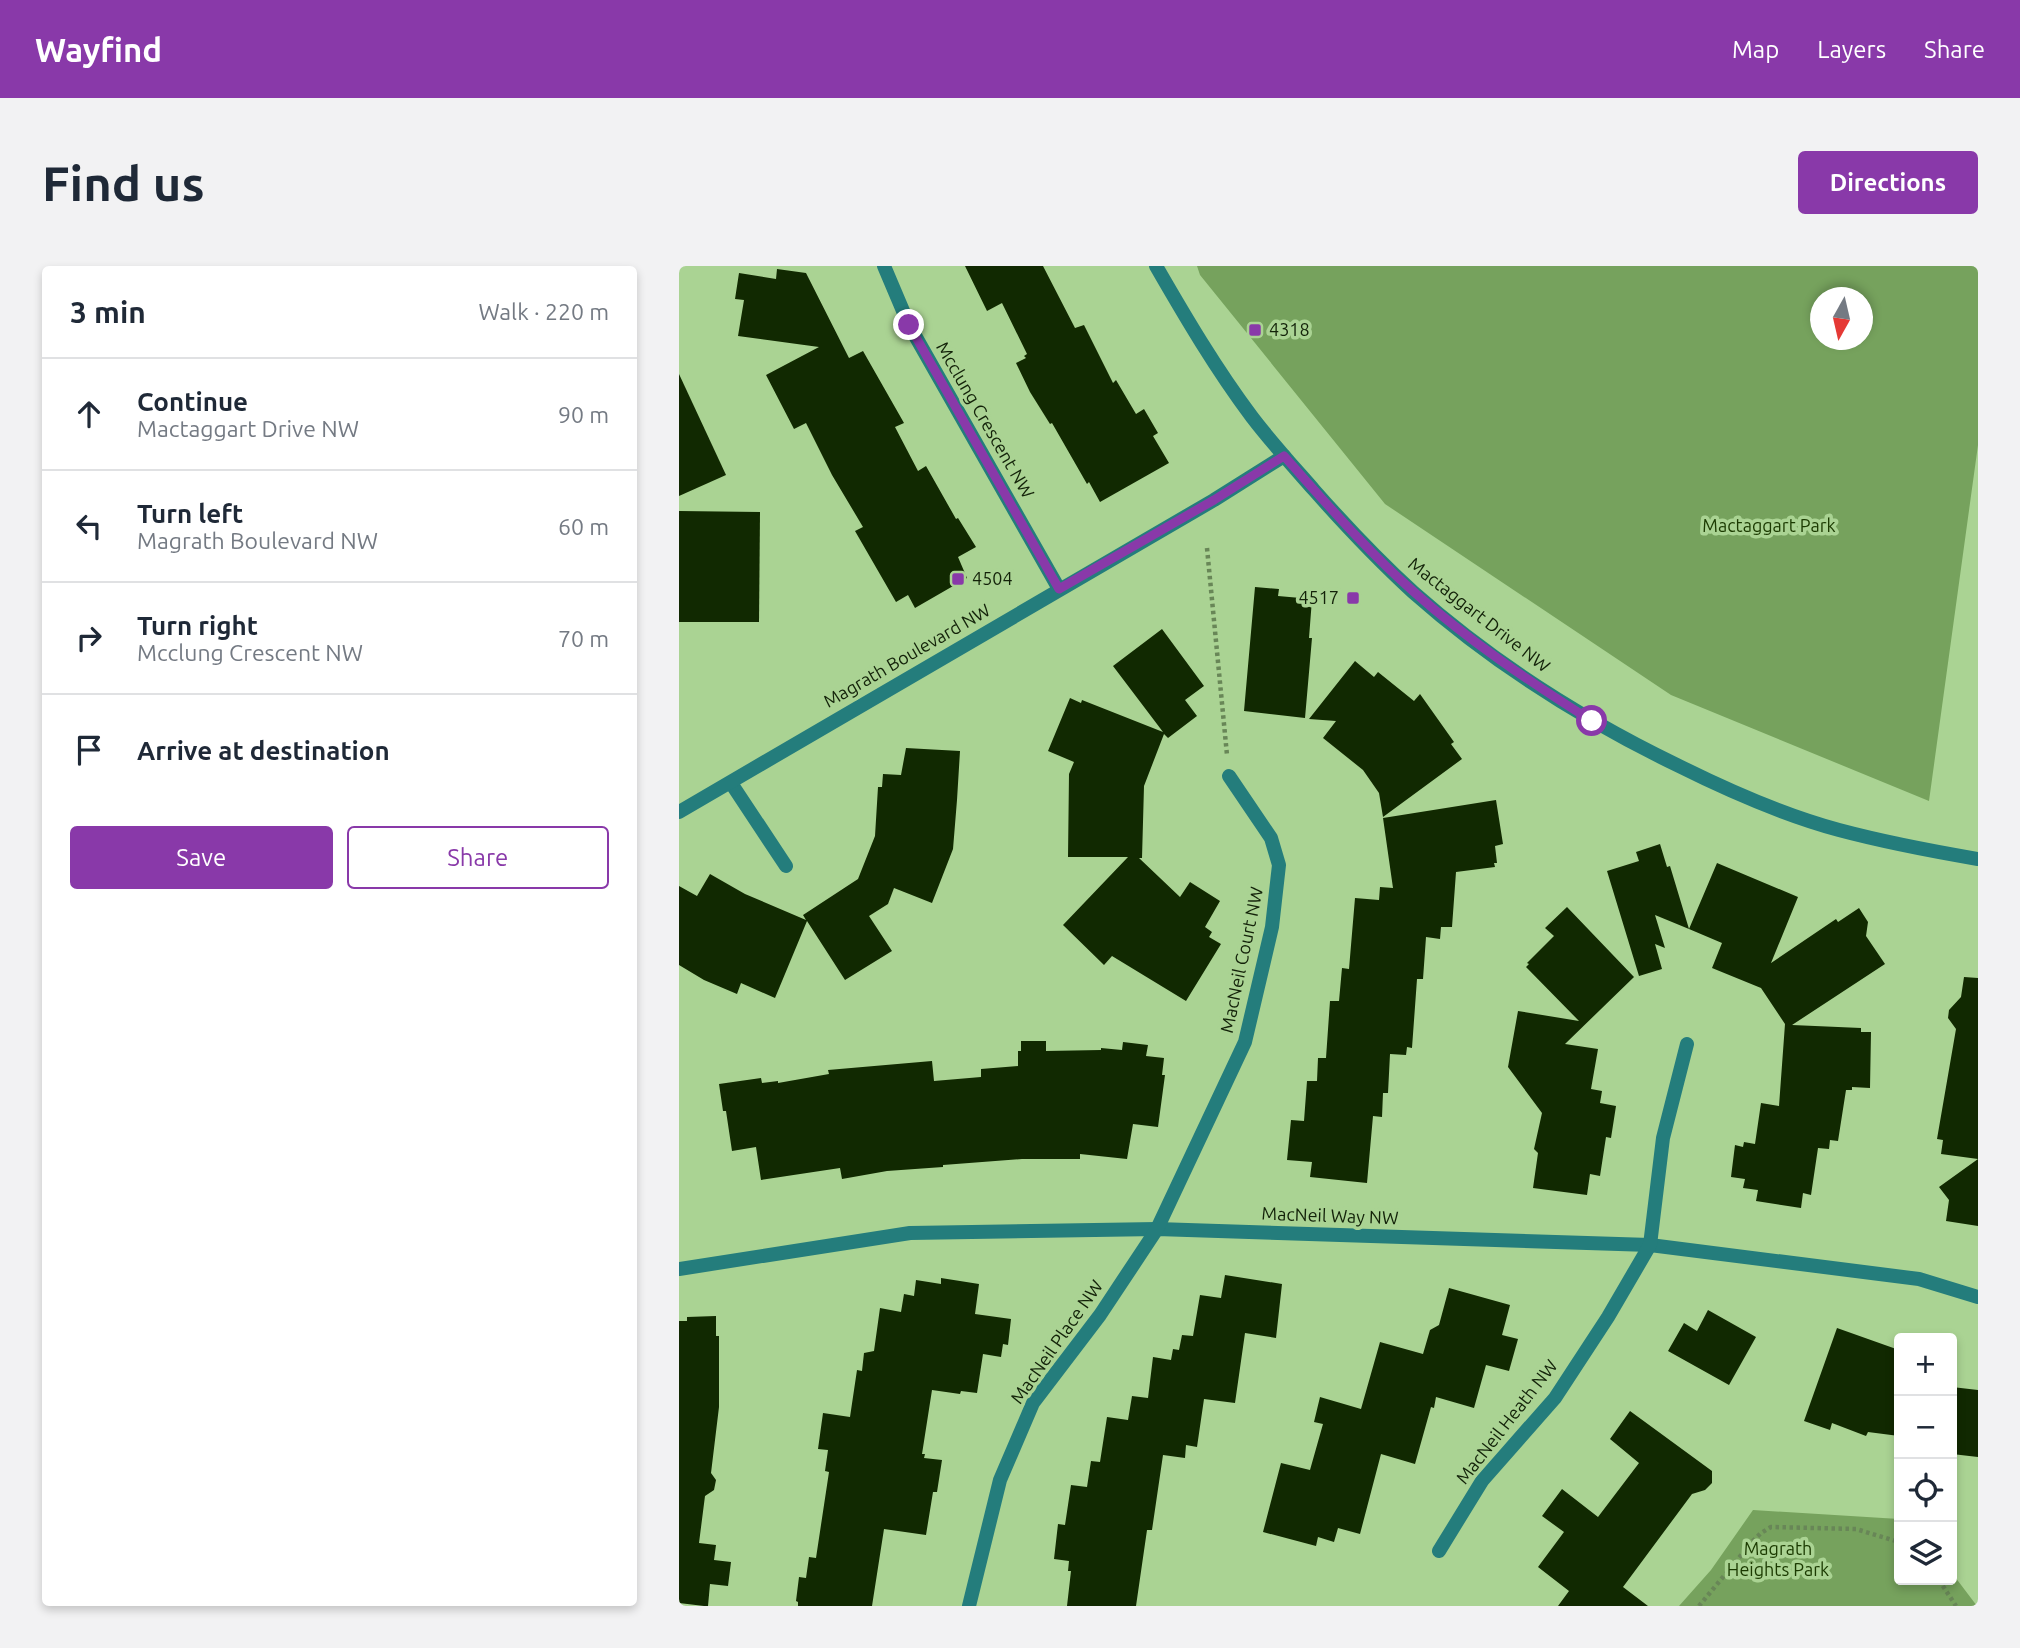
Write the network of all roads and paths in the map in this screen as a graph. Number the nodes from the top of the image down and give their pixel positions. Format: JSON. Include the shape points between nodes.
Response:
{"nodes":[{"id":1,"x":884,"y":266,"type":"edge"},
{"id":2,"x":1156,"y":266,"type":"edge"},
{"id":3,"x":1284,"y":456,"type":"junction"},
{"id":4,"x":1207,"y":548,"type":"dead end"},
{"id":5,"x":1059,"y":589,"type":"junction"},
{"id":6,"x":1229,"y":776,"type":"joint"},
{"id":7,"x":730,"y":783,"type":"junction"},
{"id":8,"x":679,"y":812,"type":"edge"},
{"id":9,"x":1978,"y":859,"type":"edge"},
{"id":10,"x":786,"y":866,"type":"dead end"},
{"id":11,"x":1687,"y":1044,"type":"dead end"},
{"id":12,"x":1157,"y":1229,"type":"junction"},
{"id":13,"x":1650,"y":1245,"type":"junction"},
{"id":14,"x":679,"y":1269,"type":"edge"},
{"id":15,"x":1978,"y":1297,"type":"edge"},
{"id":16,"x":1894,"y":1540,"type":"edge"},
{"id":17,"x":1439,"y":1551,"type":"dead end"},
{"id":18,"x":1942,"y":1585,"type":"edge"},
{"id":19,"x":969,"y":1606,"type":"edge"},
{"id":20,"x":1699,"y":1606,"type":"edge"},
{"id":21,"x":1956,"y":1606,"type":"edge"}],
"edges":[{"from":1,"to":5,"type":"street","name":"Mcclung Crescent NW","via":[[909,325]]},
{"from":2,"to":3,"type":"street","name":"Mactaggart Drive NW","via":[[1221,373]]},
{"from":3,"to":5,"type":"street","name":"Magrath Boulevard NW"},
{"from":3,"to":9,"type":"street","name":"Mactaggart Drive NW","via":[[1413,592],[1488,652],[1592,721],[1771,807],[1837,830]]},
{"from":4,"to":6,"type":"path"},
{"from":5,"to":7,"type":"street","name":"Magrath Boulevard NW"},
{"from":6,"to":12,"type":"street","name":"MacNeil Court NW","via":[[1271,838],[1279,865],[1272,927],[1245,1042]]},
{"from":7,"to":8,"type":"street","name":"Magrath Boulevard NW"},
{"from":7,"to":10,"type":"street"},
{"from":11,"to":13,"type":"street","via":[[1663,1138]]},
{"from":12,"to":13,"type":"street","name":"MacNeil Way NW"},
{"from":12,"to":14,"type":"street","name":"MacNeil Way NW","via":[[910,1233]]},
{"from":12,"to":19,"type":"street","name":"MacNeil Place NW","via":[[1033,1403],[1000,1480]]},
{"from":13,"to":15,"type":"street","name":"MacNeil Way NW","via":[[1919,1279]]},
{"from":13,"to":17,"type":"street","name":"MacNeil Heath NW","via":[[1555,1398],[1482,1481]]},
{"from":16,"to":20,"type":"path","via":[[1856,1529],[1772,1527],[1752,1542]]},
{"from":18,"to":21,"type":"path"}]}
